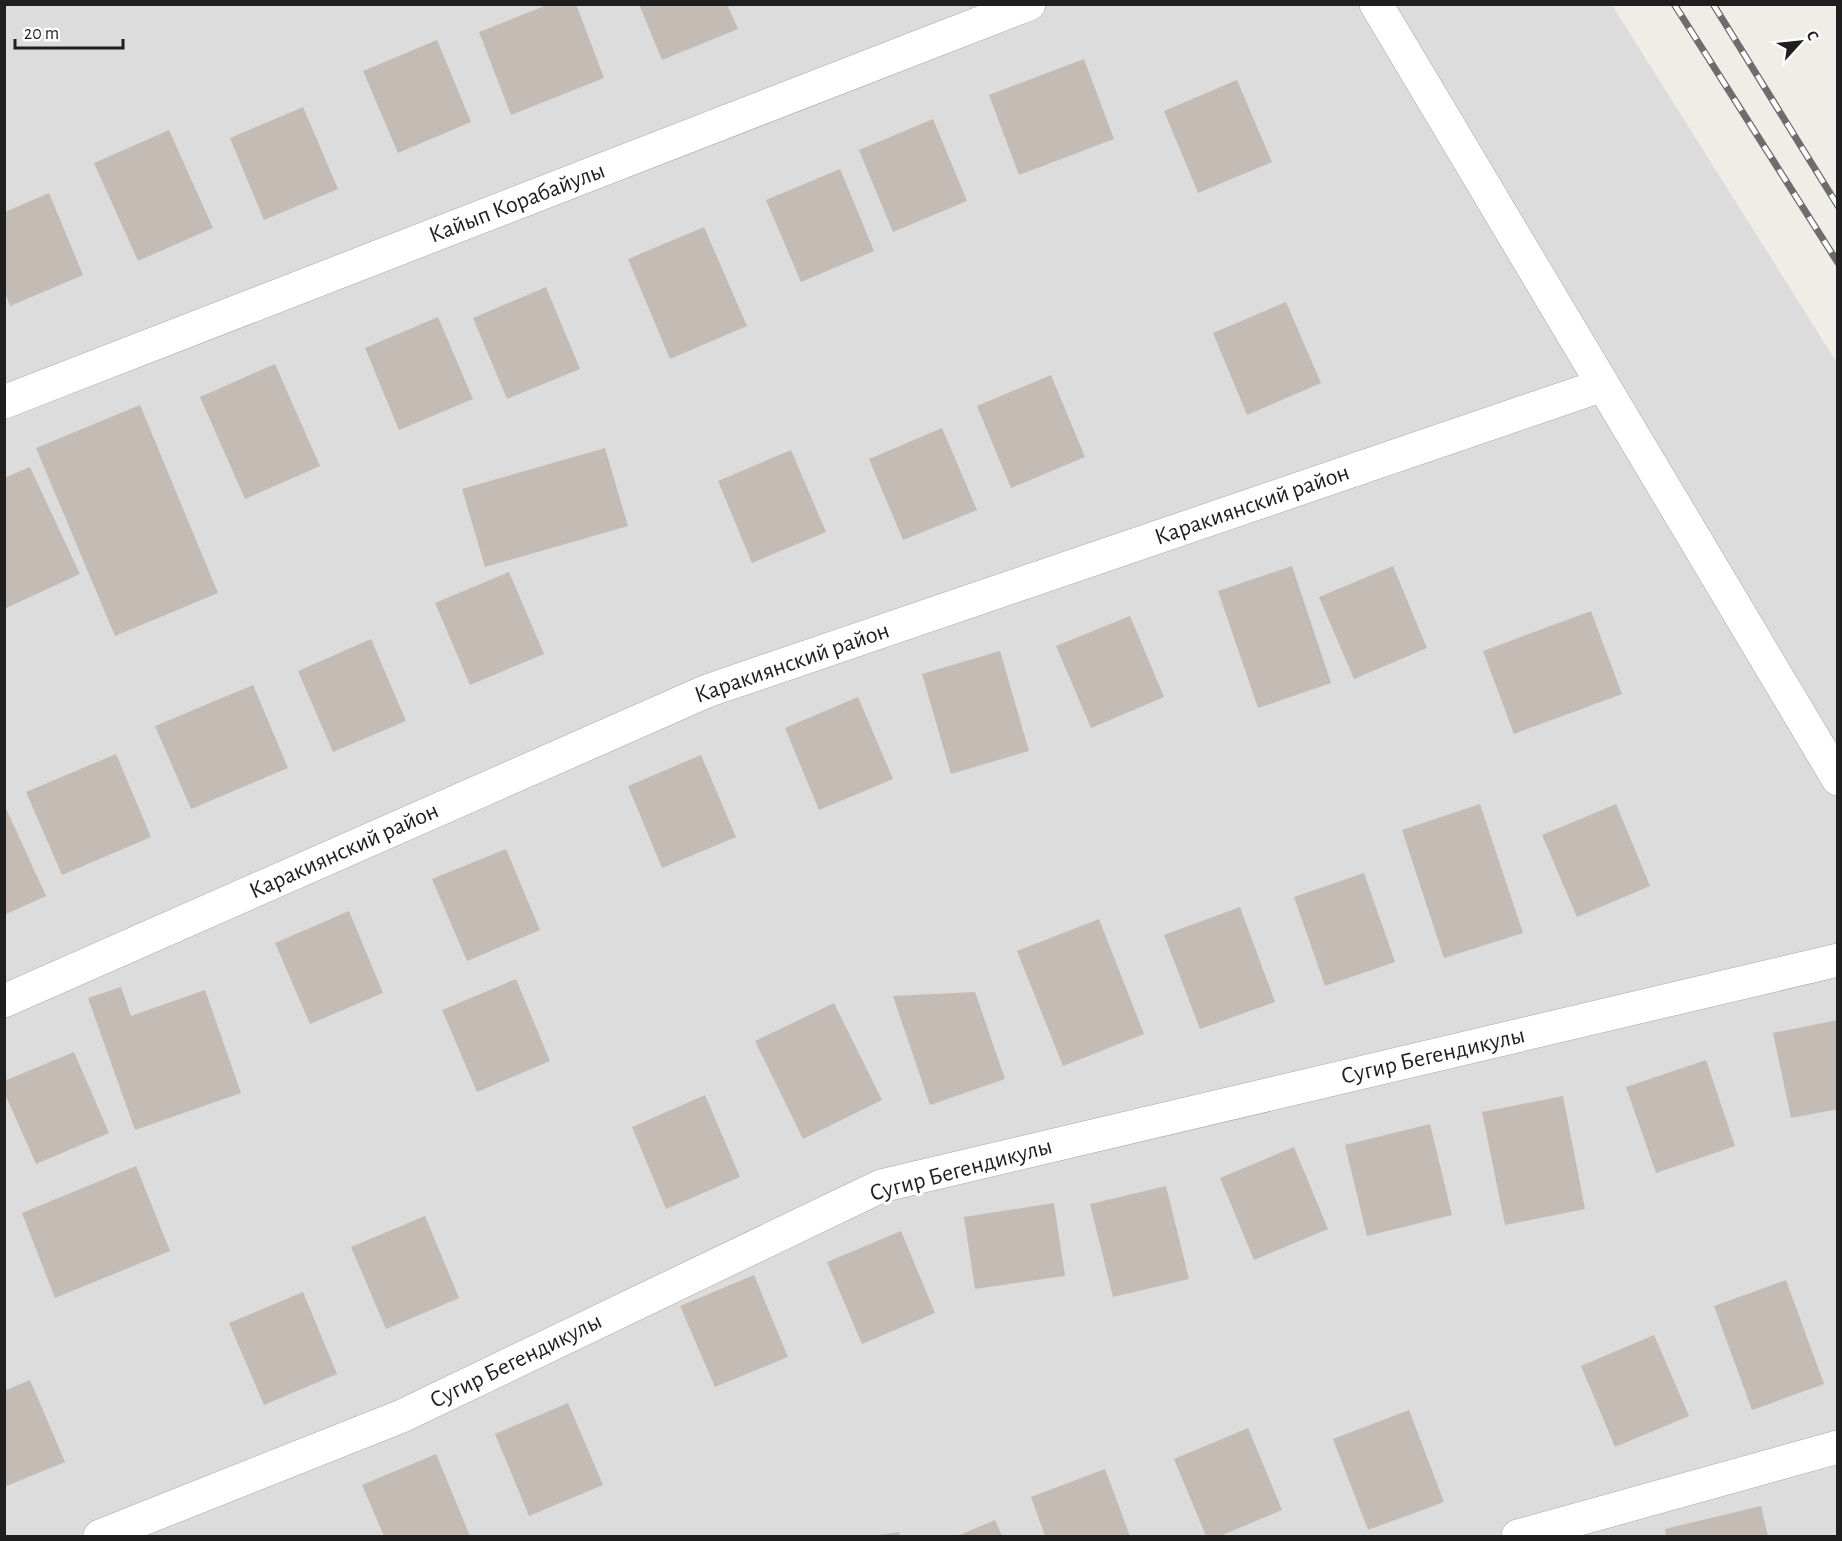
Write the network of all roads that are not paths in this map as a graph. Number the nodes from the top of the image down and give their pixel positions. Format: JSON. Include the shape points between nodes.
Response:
{"nodes":[{"id":1,"x":1029,"y":4,"type":"edge"},
{"id":2,"x":1376,"y":4,"type":"edge"},
{"id":3,"x":1603,"y":385,"type":"junction"},
{"id":4,"x":4,"y":402,"type":"edge"},
{"id":5,"x":1838,"y":779,"type":"edge"},
{"id":6,"x":1838,"y":960,"type":"edge"},
{"id":7,"x":4,"y":1001,"type":"edge"},
{"id":8,"x":1838,"y":1448,"type":"edge"},
{"id":9,"x":100,"y":1536,"type":"edge"},
{"id":10,"x":1518,"y":1536,"type":"edge"}],
"edges":[{"from":1,"to":4,"type":"street","name":"Кайып Корабайулы"},
{"from":2,"to":3,"type":"street"},
{"from":3,"to":5,"type":"street"},
{"from":3,"to":7,"type":"street","name":"Каракиянский район","via":[[707,691]]},
{"from":6,"to":9,"type":"street","name":"Сугир Бегендикулы","via":[[880,1186],[402,1416]]},
{"from":8,"to":10,"type":"street"}]}
